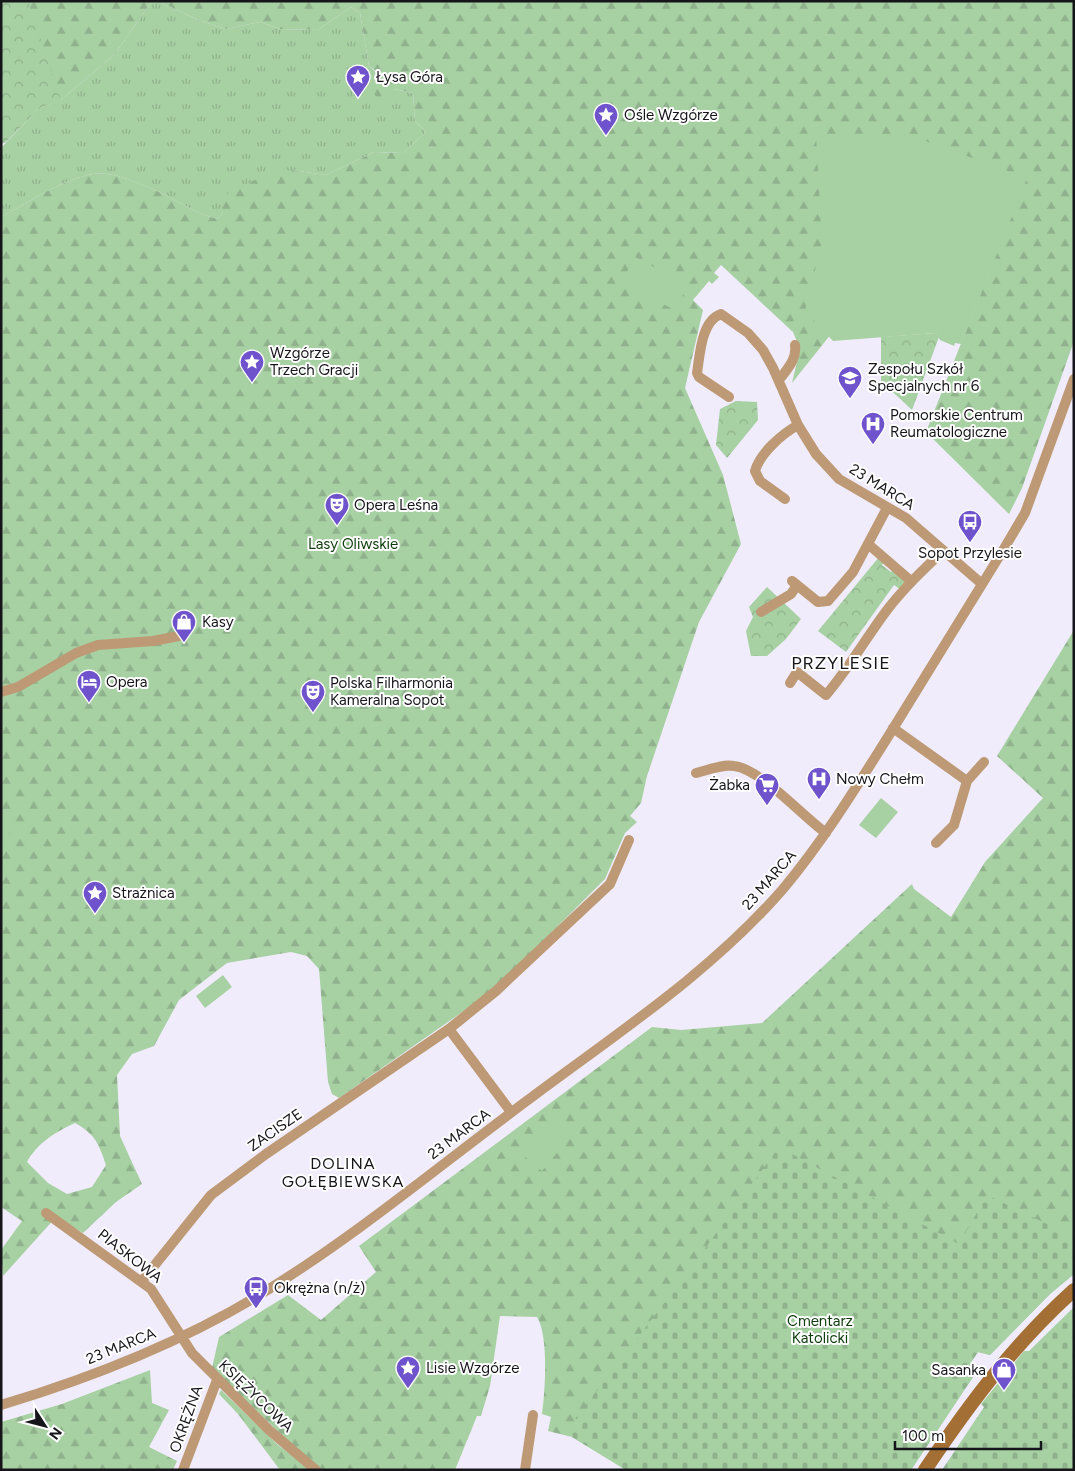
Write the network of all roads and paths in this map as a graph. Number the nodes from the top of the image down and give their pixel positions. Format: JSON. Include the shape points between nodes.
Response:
{"nodes":[{"id":1,"x":796,"y":345,"type":"dead end"},
{"id":2,"x":1074,"y":379,"type":"edge"},
{"id":3,"x":779,"y":380,"type":"junction"},
{"id":4,"x":729,"y":397,"type":"dead end"},
{"id":5,"x":798,"y":425,"type":"junction"},
{"id":6,"x":785,"y":500,"type":"dead end"},
{"id":7,"x":887,"y":508,"type":"junction"},
{"id":8,"x":868,"y":544,"type":"junction"},
{"id":9,"x":943,"y":551,"type":"junction"},
{"id":10,"x":912,"y":581,"type":"junction"},
{"id":11,"x":982,"y":584,"type":"junction"},
{"id":12,"x":761,"y":612,"type":"dead end"},
{"id":13,"x":179,"y":636,"type":"dead end"},
{"id":14,"x":790,"y":683,"type":"dead end"},
{"id":15,"x":1,"y":692,"type":"edge"},
{"id":16,"x":893,"y":728,"type":"junction"},
{"id":17,"x":984,"y":762,"type":"dead end"},
{"id":18,"x":696,"y":773,"type":"dead end"},
{"id":19,"x":967,"y":781,"type":"junction"},
{"id":20,"x":826,"y":833,"type":"junction"},
{"id":21,"x":629,"y":840,"type":"dead end"},
{"id":22,"x":936,"y":843,"type":"dead end"},
{"id":23,"x":449,"y":1028,"type":"junction"},
{"id":24,"x":511,"y":1112,"type":"junction"},
{"id":25,"x":46,"y":1213,"type":"dead end"},
{"id":26,"x":142,"y":1281,"type":"junction"},
{"id":27,"x":1074,"y":1290,"type":"edge"},
{"id":28,"x":183,"y":1336,"type":"junction"},
{"id":29,"x":217,"y":1380,"type":"junction"},
{"id":30,"x":1,"y":1405,"type":"edge"},
{"id":31,"x":533,"y":1415,"type":"dead end"},
{"id":32,"x":183,"y":1470,"type":"edge"},
{"id":33,"x":316,"y":1470,"type":"edge"},
{"id":34,"x":526,"y":1470,"type":"edge"},
{"id":35,"x":925,"y":1470,"type":"edge"}],
"edges":[{"from":1,"to":3,"type":"street","via":[[792,363]]},
{"from":2,"to":11,"type":"street","name":"23 MARCA","via":[[1025,513]]},
{"from":3,"to":4,"type":"street","name":"23 MARCA","via":[[758,343],[734,323],[718,315],[706,330],[697,373]]},
{"from":3,"to":5,"type":"street","name":"23 MARCA"},
{"from":5,"to":6,"type":"street","via":[[785,432],[755,471],[759,480]]},
{"from":5,"to":7,"type":"street","name":"23 MARCA","via":[[816,454],[839,479]]},
{"from":7,"to":8,"type":"street"},
{"from":7,"to":9,"type":"street","name":"23 MARCA","via":[[906,518]]},
{"from":8,"to":10,"type":"street"},
{"from":8,"to":12,"type":"street","via":[[854,572],[828,601],[818,602],[795,583],[790,594]]},
{"from":9,"to":10,"type":"street"},
{"from":9,"to":11,"type":"street","name":"23 MARCA"},
{"from":10,"to":14,"type":"street","via":[[826,695],[798,672]]},
{"from":11,"to":16,"type":"street","name":"23 MARCA"},
{"from":13,"to":15,"type":"street","via":[[92,646],[18,687]]},
{"from":16,"to":19,"type":"street"},
{"from":16,"to":20,"type":"street","name":"23 MARCA"},
{"from":17,"to":19,"type":"street"},
{"from":18,"to":20,"type":"street","via":[[723,766],[743,768],[760,778]]},
{"from":19,"to":22,"type":"street","via":[[954,825]]},
{"from":20,"to":24,"type":"street","name":"23 MARCA","via":[[770,903],[708,963]]},
{"from":21,"to":23,"type":"street","name":"ZACISZE","via":[[610,884],[496,991]]},
{"from":23,"to":24,"type":"street"},
{"from":23,"to":26,"type":"street","name":"ZACISZE","via":[[211,1195]]},
{"from":24,"to":28,"type":"street","name":"23 MARCA","via":[[312,1261],[249,1301]]},
{"from":25,"to":26,"type":"street","name":"PIASKOWA"},
{"from":26,"to":28,"type":"street","name":"PIASKOWA","via":[[157,1296]]},
{"from":27,"to":35,"type":"main road","via":[[994,1372]]},
{"from":28,"to":29,"type":"street","name":"KSIĘŻYCOWA","via":[[192,1353]]},
{"from":28,"to":30,"type":"street","name":"23 MARCA","via":[[75,1380]]},
{"from":29,"to":32,"type":"street","name":"OKRĘŻNA"},
{"from":29,"to":33,"type":"street","name":"KSIĘŻYCOWA"},
{"from":31,"to":34,"type":"street"}]}
